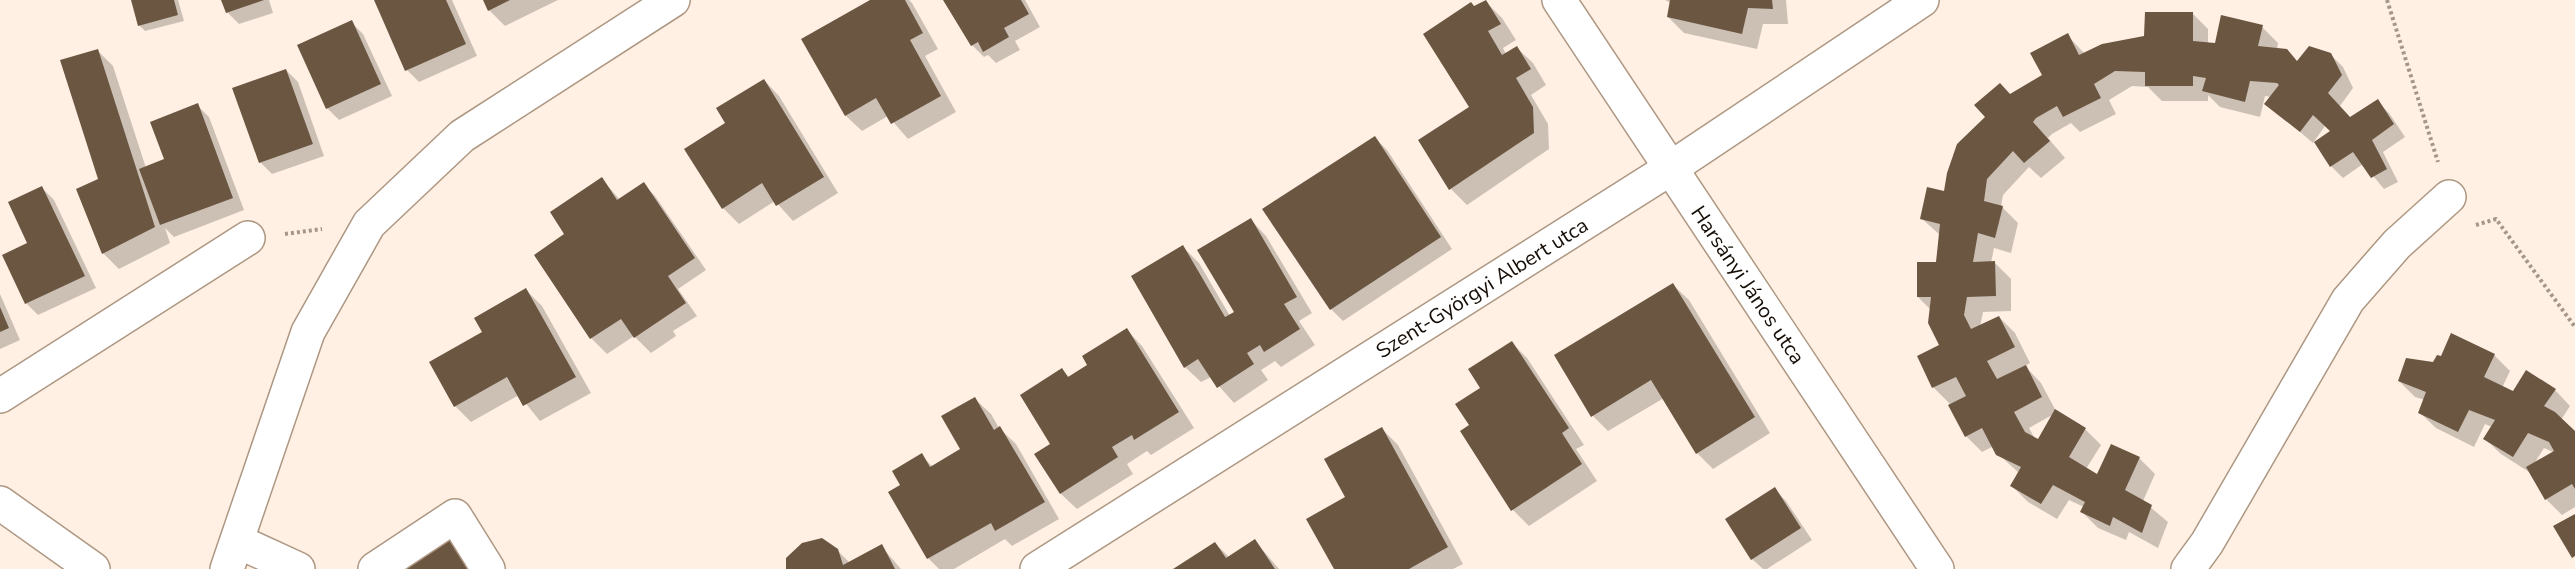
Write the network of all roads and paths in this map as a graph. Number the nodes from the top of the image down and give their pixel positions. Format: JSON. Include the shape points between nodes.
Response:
{"nodes":[{"id":1,"x":674,"y":0,"type":"edge"},
{"id":2,"x":1559,"y":0,"type":"edge"},
{"id":3,"x":1922,"y":0,"type":"edge"},
{"id":4,"x":2387,"y":0,"type":"edge"},
{"id":5,"x":1671,"y":168,"type":"junction"},
{"id":6,"x":2449,"y":197,"type":"junction"},
{"id":7,"x":369,"y":224,"type":"junction"},
{"id":8,"x":248,"y":238,"type":"joint"},
{"id":9,"x":2575,"y":327,"type":"edge"},
{"id":10,"x":0,"y":396,"type":"edge"},
{"id":11,"x":0,"y":503,"type":"edge"},
{"id":12,"x":232,"y":555,"type":"edge"},
{"id":13,"x":93,"y":569,"type":"edge"},
{"id":14,"x":298,"y":569,"type":"edge"},
{"id":15,"x":375,"y":569,"type":"edge"},
{"id":16,"x":488,"y":569,"type":"edge"},
{"id":17,"x":1037,"y":569,"type":"edge"},
{"id":18,"x":1936,"y":569,"type":"edge"},
{"id":19,"x":2188,"y":569,"type":"edge"}],
"edges":[{"from":1,"to":7,"type":"street","via":[[462,136]]},
{"from":2,"to":5,"type":"street","name":"Harsányi János utca"},
{"from":3,"to":5,"type":"street","name":"Szent-Györgyi Albert utca"},
{"from":4,"to":6,"type":"path"},
{"from":5,"to":17,"type":"street","name":"Szent-Györgyi Albert utca"},
{"from":5,"to":18,"type":"street","name":"Harsányi János utca"},
{"from":6,"to":9,"type":"path","via":[[2470,227],[2496,219]]},
{"from":6,"to":19,"type":"street","via":[[2397,244],[2348,300],[2207,543]]},
{"from":7,"to":8,"type":"path"},
{"from":7,"to":12,"type":"street","via":[[308,332]]},
{"from":8,"to":10,"type":"street"},
{"from":11,"to":13,"type":"street"},
{"from":12,"to":14,"type":"street"},
{"from":15,"to":16,"type":"street","via":[[455,516]]}]}
